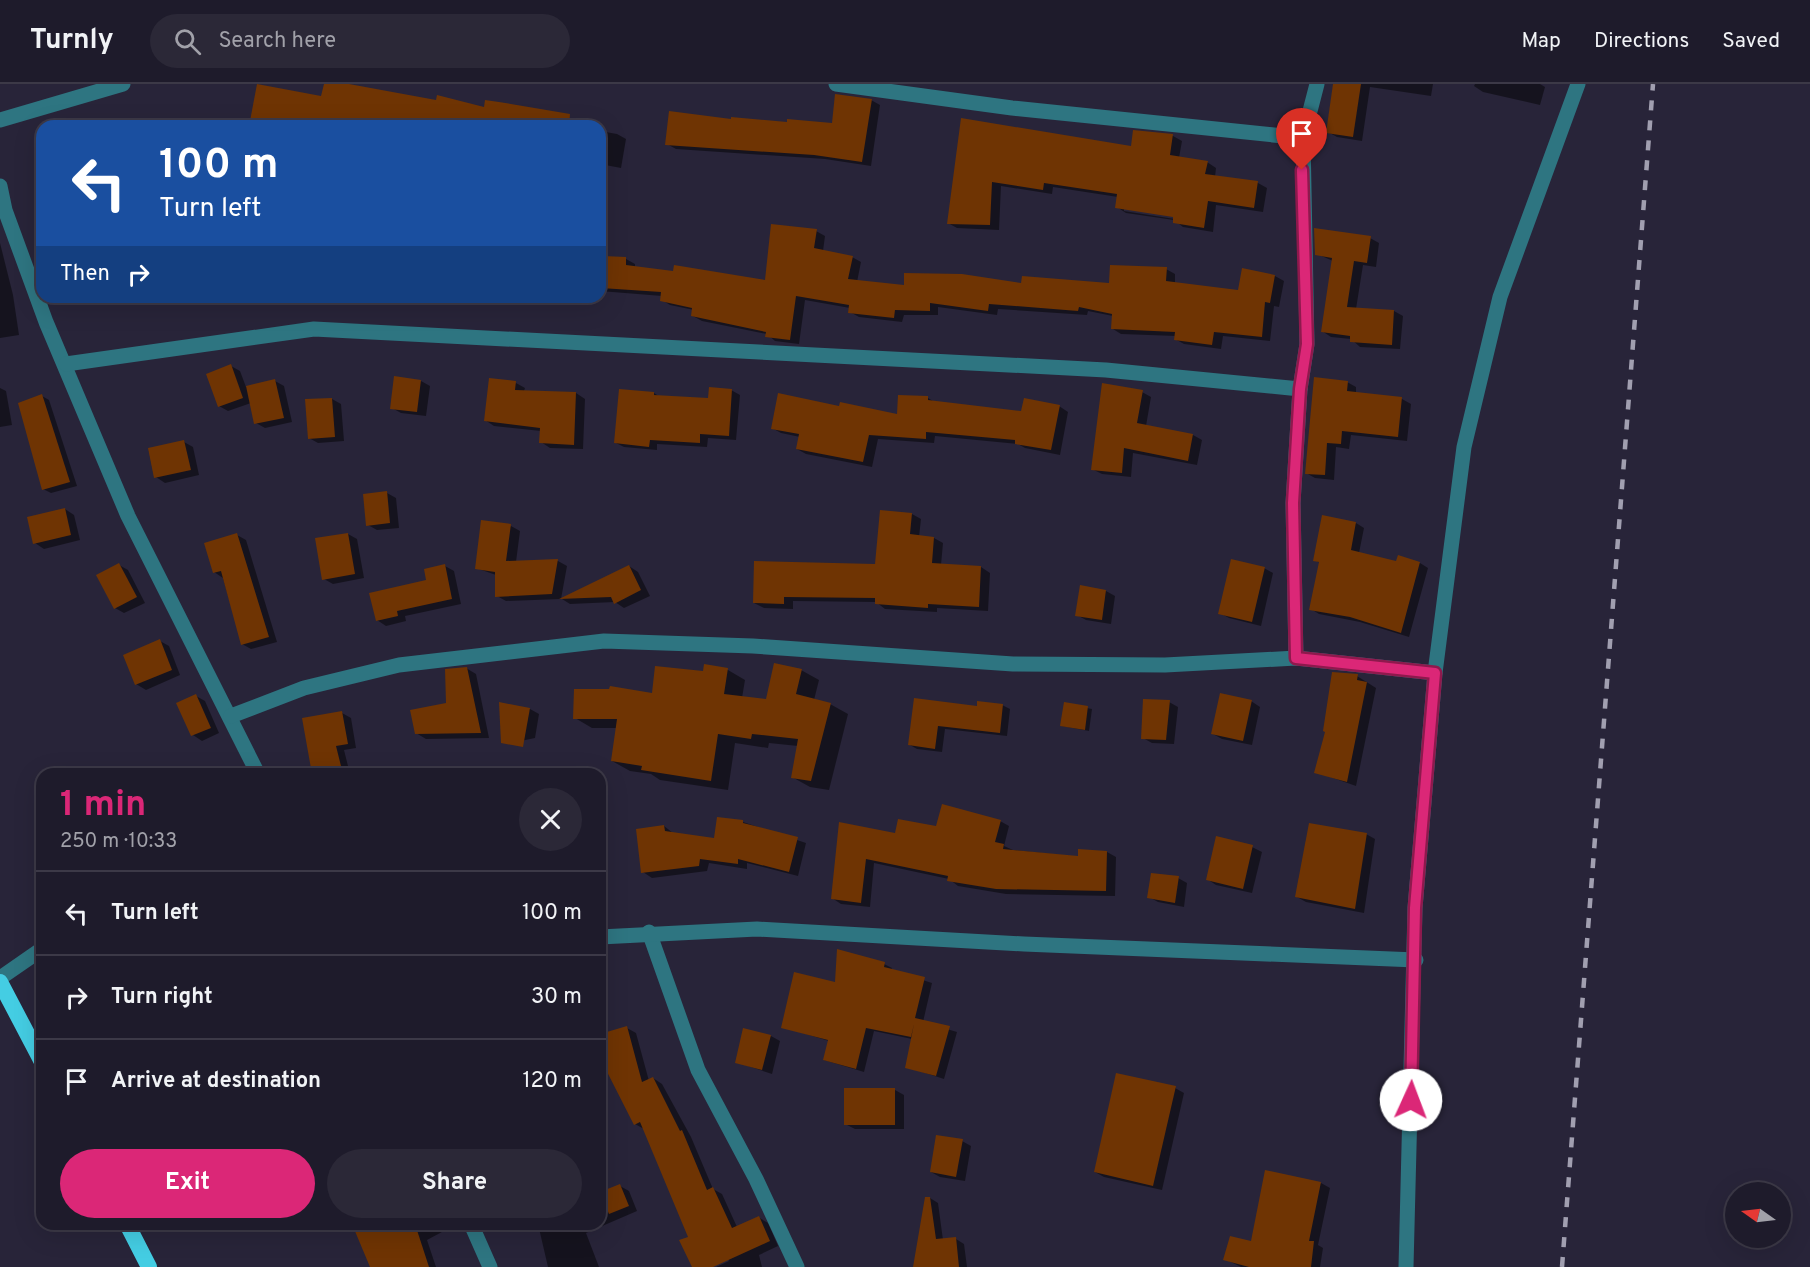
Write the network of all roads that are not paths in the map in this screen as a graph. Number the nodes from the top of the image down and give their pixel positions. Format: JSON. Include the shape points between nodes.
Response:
{"nodes":[{"id":1,"x":123,"y":84,"type":"edge"},
{"id":2,"x":836,"y":84,"type":"edge"},
{"id":3,"x":1317,"y":84,"type":"edge"},
{"id":4,"x":1578,"y":84,"type":"edge"},
{"id":5,"x":0,"y":120,"type":"edge"},
{"id":6,"x":1303,"y":138,"type":"junction"},
{"id":7,"x":0,"y":186,"type":"edge"},
{"id":8,"x":36,"y":295,"type":"edge"},
{"id":9,"x":39,"y":303,"type":"edge"},
{"id":10,"x":66,"y":364,"type":"junction"},
{"id":11,"x":1300,"y":389,"type":"junction"},
{"id":12,"x":1296,"y":658,"type":"junction"},
{"id":13,"x":1435,"y":673,"type":"junction"},
{"id":14,"x":231,"y":716,"type":"junction"},
{"id":15,"x":255,"y":768,"type":"edge"},
{"id":16,"x":649,"y":932,"type":"junction"},
{"id":17,"x":606,"y":936,"type":"edge"},
{"id":18,"x":36,"y":953,"type":"edge"},
{"id":19,"x":1416,"y":960,"type":"junction"},
{"id":20,"x":0,"y":980,"type":"edge"},
{"id":21,"x":36,"y":1050,"type":"edge"},
{"id":22,"x":130,"y":1230,"type":"edge"},
{"id":23,"x":474,"y":1230,"type":"edge"},
{"id":24,"x":149,"y":1267,"type":"edge"},
{"id":25,"x":490,"y":1267,"type":"edge"},
{"id":26,"x":797,"y":1267,"type":"edge"},
{"id":27,"x":1406,"y":1267,"type":"edge"}],
"edges":[{"from":1,"to":5,"type":"street"},
{"from":2,"to":6,"type":"street","via":[[1012,108]]},
{"from":3,"to":6,"type":"street"},
{"from":4,"to":13,"type":"street","via":[[1500,297],[1478,382],[1464,447]]},
{"from":6,"to":11,"type":"street","via":[[1307,344]]},
{"from":7,"to":8,"type":"street"},
{"from":9,"to":10,"type":"street"},
{"from":10,"to":11,"type":"street","via":[[314,329],[1106,370]]},
{"from":10,"to":14,"type":"street","via":[[128,516]]},
{"from":11,"to":12,"type":"street","via":[[1293,503]]},
{"from":12,"to":13,"type":"street"},
{"from":12,"to":14,"type":"street","via":[[1165,664],[1013,664],[753,646],[604,641],[399,665],[304,688]]},
{"from":13,"to":19,"type":"street","via":[[1415,908]]},
{"from":14,"to":15,"type":"street"},
{"from":16,"to":17,"type":"street"},
{"from":16,"to":19,"type":"street","via":[[757,929]]},
{"from":16,"to":26,"type":"street","via":[[698,1070]]},
{"from":18,"to":20,"type":"street"},
{"from":19,"to":27,"type":"street"},
{"from":20,"to":21,"type":"highway"},
{"from":22,"to":24,"type":"highway"},
{"from":23,"to":25,"type":"street"}]}
